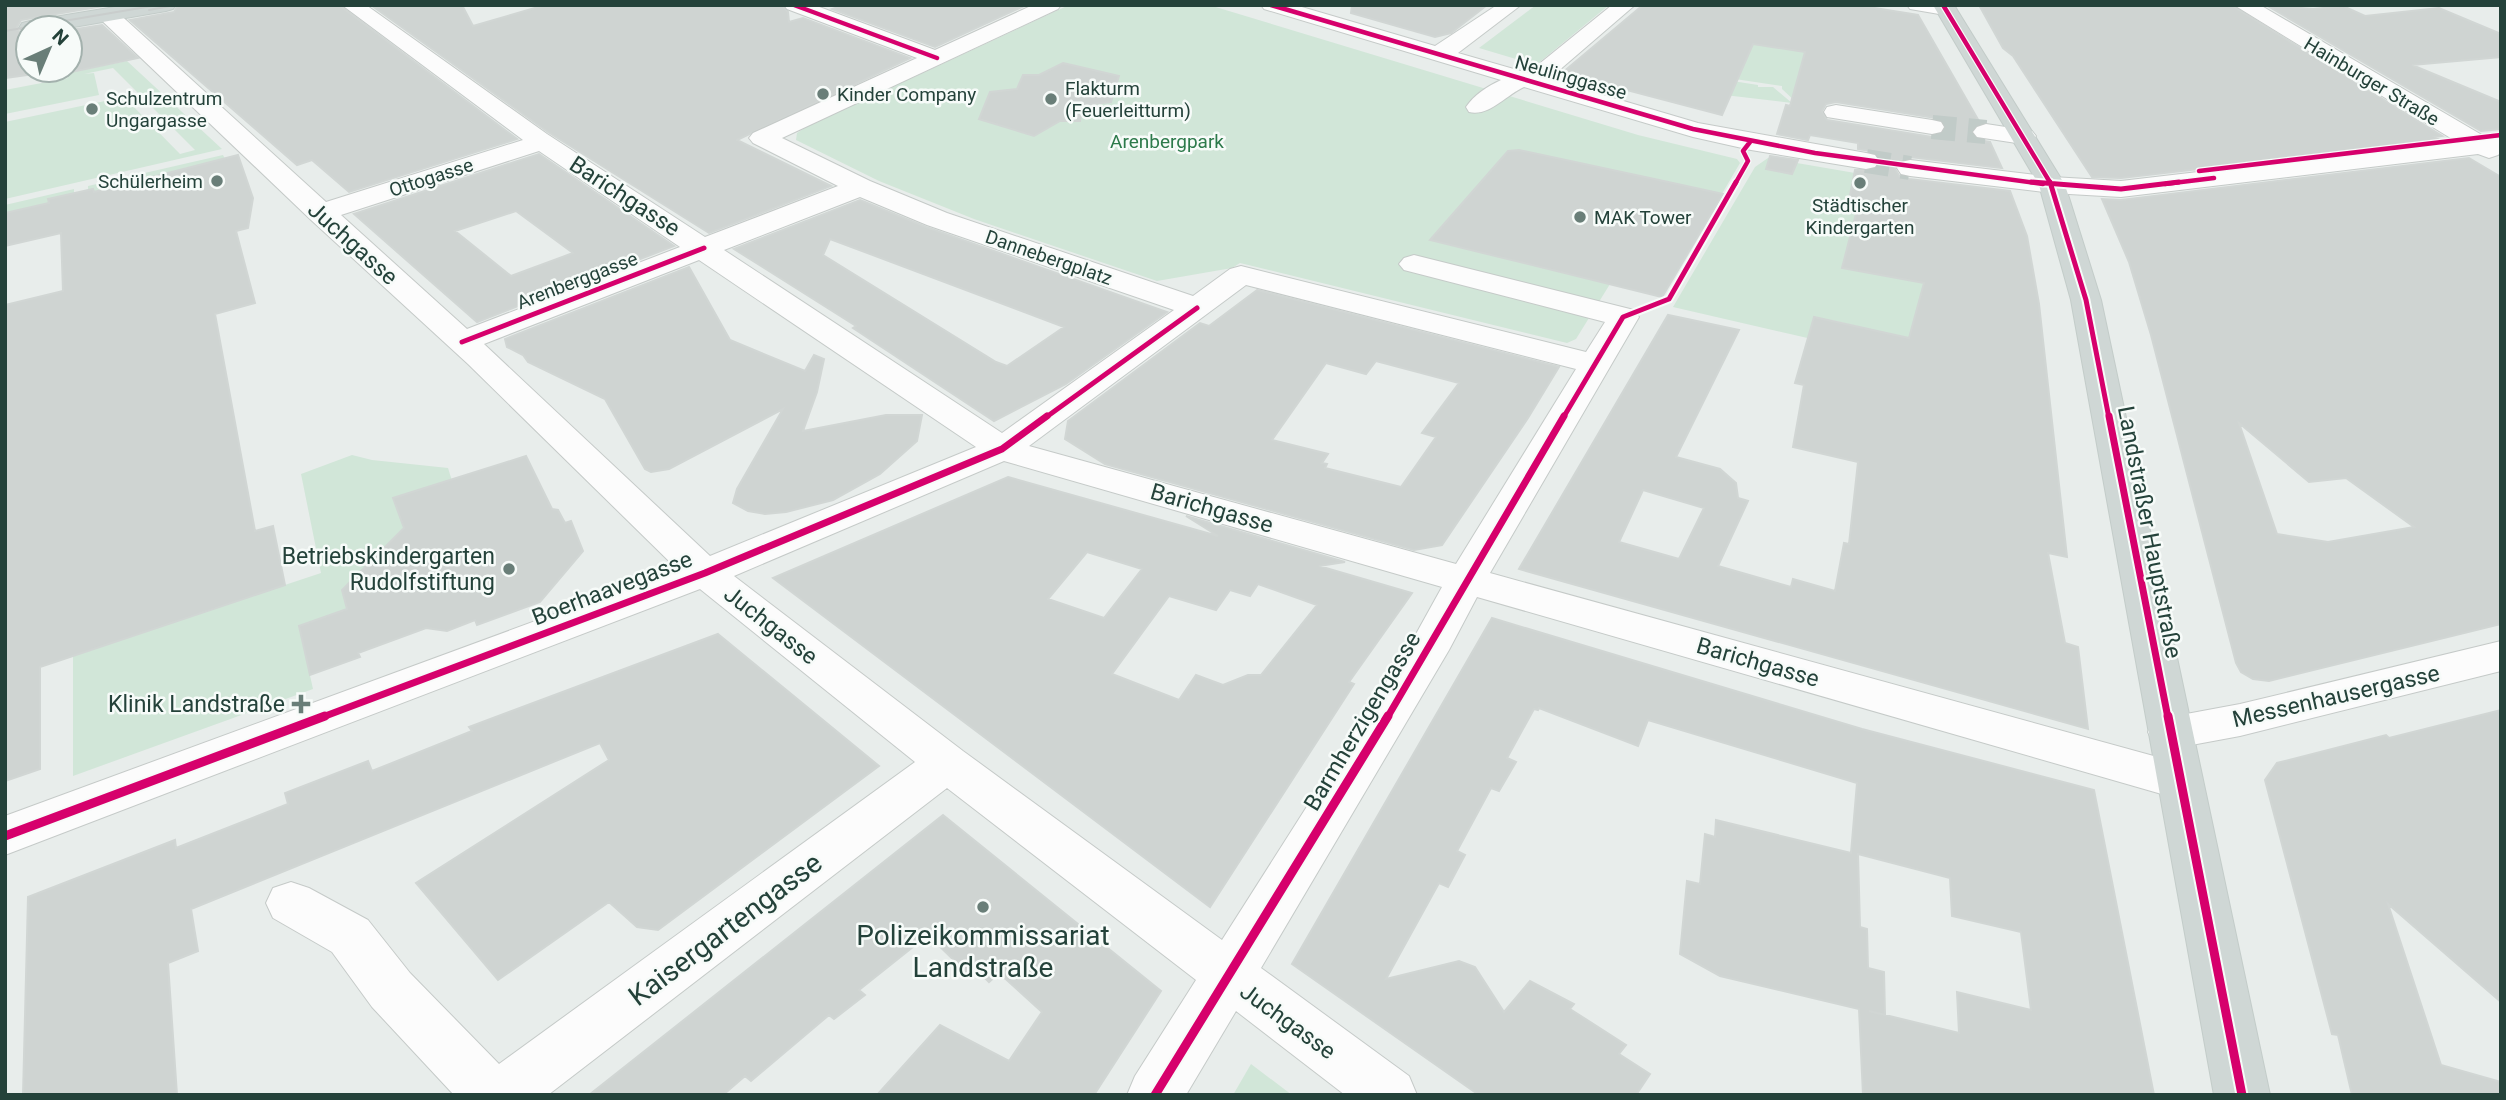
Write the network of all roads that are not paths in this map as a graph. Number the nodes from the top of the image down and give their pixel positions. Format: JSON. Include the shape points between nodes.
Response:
{"nodes":[{"id":1,"x":166,"y":5,"type":"edge"},
{"id":2,"x":352,"y":5,"type":"edge"},
{"id":3,"x":1051,"y":5,"type":"edge"},
{"id":4,"x":1271,"y":5,"type":"edge"},
{"id":5,"x":1511,"y":5,"type":"edge"},
{"id":6,"x":1625,"y":5,"type":"edge"},
{"id":7,"x":1917,"y":5,"type":"edge"},
{"id":8,"x":2244,"y":5,"type":"edge"},
{"id":9,"x":804,"y":6,"type":"edge"},
{"id":10,"x":1944,"y":7,"type":"edge"},
{"id":11,"x":107,"y":15,"type":"junction"},
{"id":12,"x":84,"y":19,"type":"edge"},
{"id":13,"x":1437,"y":54,"type":"junction"},
{"id":14,"x":937,"y":58,"type":"junction"},
{"id":15,"x":1527,"y":81,"type":"junction"},
{"id":16,"x":1478,"y":107,"type":"dead end"},
{"id":17,"x":1836,"y":112,"type":"dead end"},
{"id":18,"x":2448,"y":126,"type":"junction"},
{"id":19,"x":1933,"y":127,"type":"tunnel mouth"},
{"id":20,"x":2417,"y":127,"type":"dead end"},
{"id":21,"x":1986,"y":132,"type":"tunnel mouth"},
{"id":22,"x":2023,"y":136,"type":"junction"},
{"id":23,"x":542,"y":142,"type":"junction"},
{"id":24,"x":2495,"y":149,"type":"edge"},
{"id":25,"x":1866,"y":161,"type":"tunnel mouth"},
{"id":26,"x":1910,"y":167,"type":"tunnel mouth"},
{"id":27,"x":2052,"y":185,"type":"junction"},
{"id":28,"x":860,"y":187,"type":"junction"},
{"id":29,"x":320,"y":213,"type":"junction"},
{"id":30,"x":704,"y":248,"type":"junction"},
{"id":31,"x":1414,"y":264,"type":"dead end"},
{"id":32,"x":1197,"y":308,"type":"junction"},
{"id":33,"x":462,"y":342,"type":"junction"},
{"id":34,"x":1595,"y":364,"type":"junction"},
{"id":35,"x":1002,"y":449,"type":"junction"},
{"id":36,"x":705,"y":573,"type":"junction"},
{"id":37,"x":1466,"y":580,"type":"junction"},
{"id":38,"x":2501,"y":656,"type":"edge"},
{"id":39,"x":2170,"y":732,"type":"junction"},
{"id":40,"x":947,"y":763,"type":"junction"},
{"id":41,"x":2179,"y":781,"type":"junction"},
{"id":42,"x":5,"y":836,"type":"edge"},
{"id":43,"x":291,"y":904,"type":"dead end"},
{"id":44,"x":1229,"y":977,"type":"junction"},
{"id":45,"x":491,"y":1095,"type":"edge"},
{"id":46,"x":503,"y":1095,"type":"edge"},
{"id":47,"x":1156,"y":1095,"type":"edge"},
{"id":48,"x":1389,"y":1095,"type":"edge"},
{"id":49,"x":2242,"y":1095,"type":"edge"}],
"edges":[{"from":1,"to":11,"type":"main road"},
{"from":2,"to":23,"type":"street","name":"Barichgasse"},
{"from":3,"to":14,"type":"street","name":"Dannebergplatz"},
{"from":4,"to":13,"type":"street","name":"Neulinggasse"},
{"from":5,"to":13,"type":"street"},
{"from":6,"to":15,"type":"street"},
{"from":7,"to":10,"type":"street"},
{"from":8,"to":18,"type":"street","name":"Hainburger Straße"},
{"from":9,"to":14,"type":"street"},
{"from":10,"to":22,"type":"main road","name":"Landstraßer Hauptstraße"},
{"from":11,"to":12,"type":"main road"},
{"from":11,"to":29,"type":"street","name":"Juchgasse"},
{"from":13,"to":15,"type":"street","name":"Neulinggasse"},
{"from":14,"to":28,"type":"street","name":"Dannebergplatz","via":[[762,138]]},
{"from":15,"to":16,"type":"street","via":[[1498,90]]},
{"from":15,"to":25,"type":"street","name":"Neulinggasse","via":[[1693,129]]},
{"from":17,"to":19,"type":"street"},
{"from":18,"to":20,"type":"street"},
{"from":18,"to":24,"type":"street","name":"Hainburger Straße"},
{"from":21,"to":22,"type":"street"},
{"from":22,"to":27,"type":"main road","name":"Landstraßer Hauptstraße"},
{"from":23,"to":29,"type":"street","name":"Ottogasse"},
{"from":23,"to":30,"type":"street","name":"Barichgasse"},
{"from":24,"to":27,"type":"street","via":[[2121,189]]},
{"from":26,"to":27,"type":"street"},
{"from":27,"to":39,"type":"main road","name":"Landstraßer Hauptstraße","via":[[2086,300]]},
{"from":28,"to":30,"type":"street","name":"Arenberggasse"},
{"from":28,"to":32,"type":"street","name":"Dannebergplatz","via":[[937,219]]},
{"from":29,"to":33,"type":"street","name":"Juchgasse"},
{"from":30,"to":33,"type":"street","name":"Arenberggasse"},
{"from":30,"to":35,"type":"street","name":"Barichgasse"},
{"from":31,"to":34,"type":"street","via":[[1623,317]]},
{"from":32,"to":34,"type":"street","via":[[1241,275]]},
{"from":32,"to":35,"type":"street","name":"Boerhaavegasse"},
{"from":33,"to":36,"type":"street","name":"Juchgasse"},
{"from":34,"to":37,"type":"street","name":"Barmherzigengasse"},
{"from":35,"to":36,"type":"street","name":"Boerhaavegasse"},
{"from":35,"to":37,"type":"street","name":"Barichgasse"},
{"from":36,"to":40,"type":"street","name":"Juchgasse"},
{"from":36,"to":42,"type":"street","name":"Boerhaavegasse"},
{"from":37,"to":41,"type":"street","name":"Barichgasse"},
{"from":37,"to":44,"type":"street","name":"Barmherzigengasse"},
{"from":38,"to":39,"type":"street","name":"Messenhausergasse","via":[[2239,720]]},
{"from":39,"to":41,"type":"main road","name":"Landstraßer Hauptstraße"},
{"from":40,"to":44,"type":"street","name":"Juchgasse"},
{"from":40,"to":46,"type":"street","name":"Kaisergartengasse"},
{"from":41,"to":49,"type":"main road","name":"Landstraßer Hauptstraße"},
{"from":43,"to":45,"type":"street","via":[[350,936],[391,990]]},
{"from":44,"to":47,"type":"street","name":"Barmherzigengasse"},
{"from":44,"to":48,"type":"street","name":"Juchgasse"}]}
